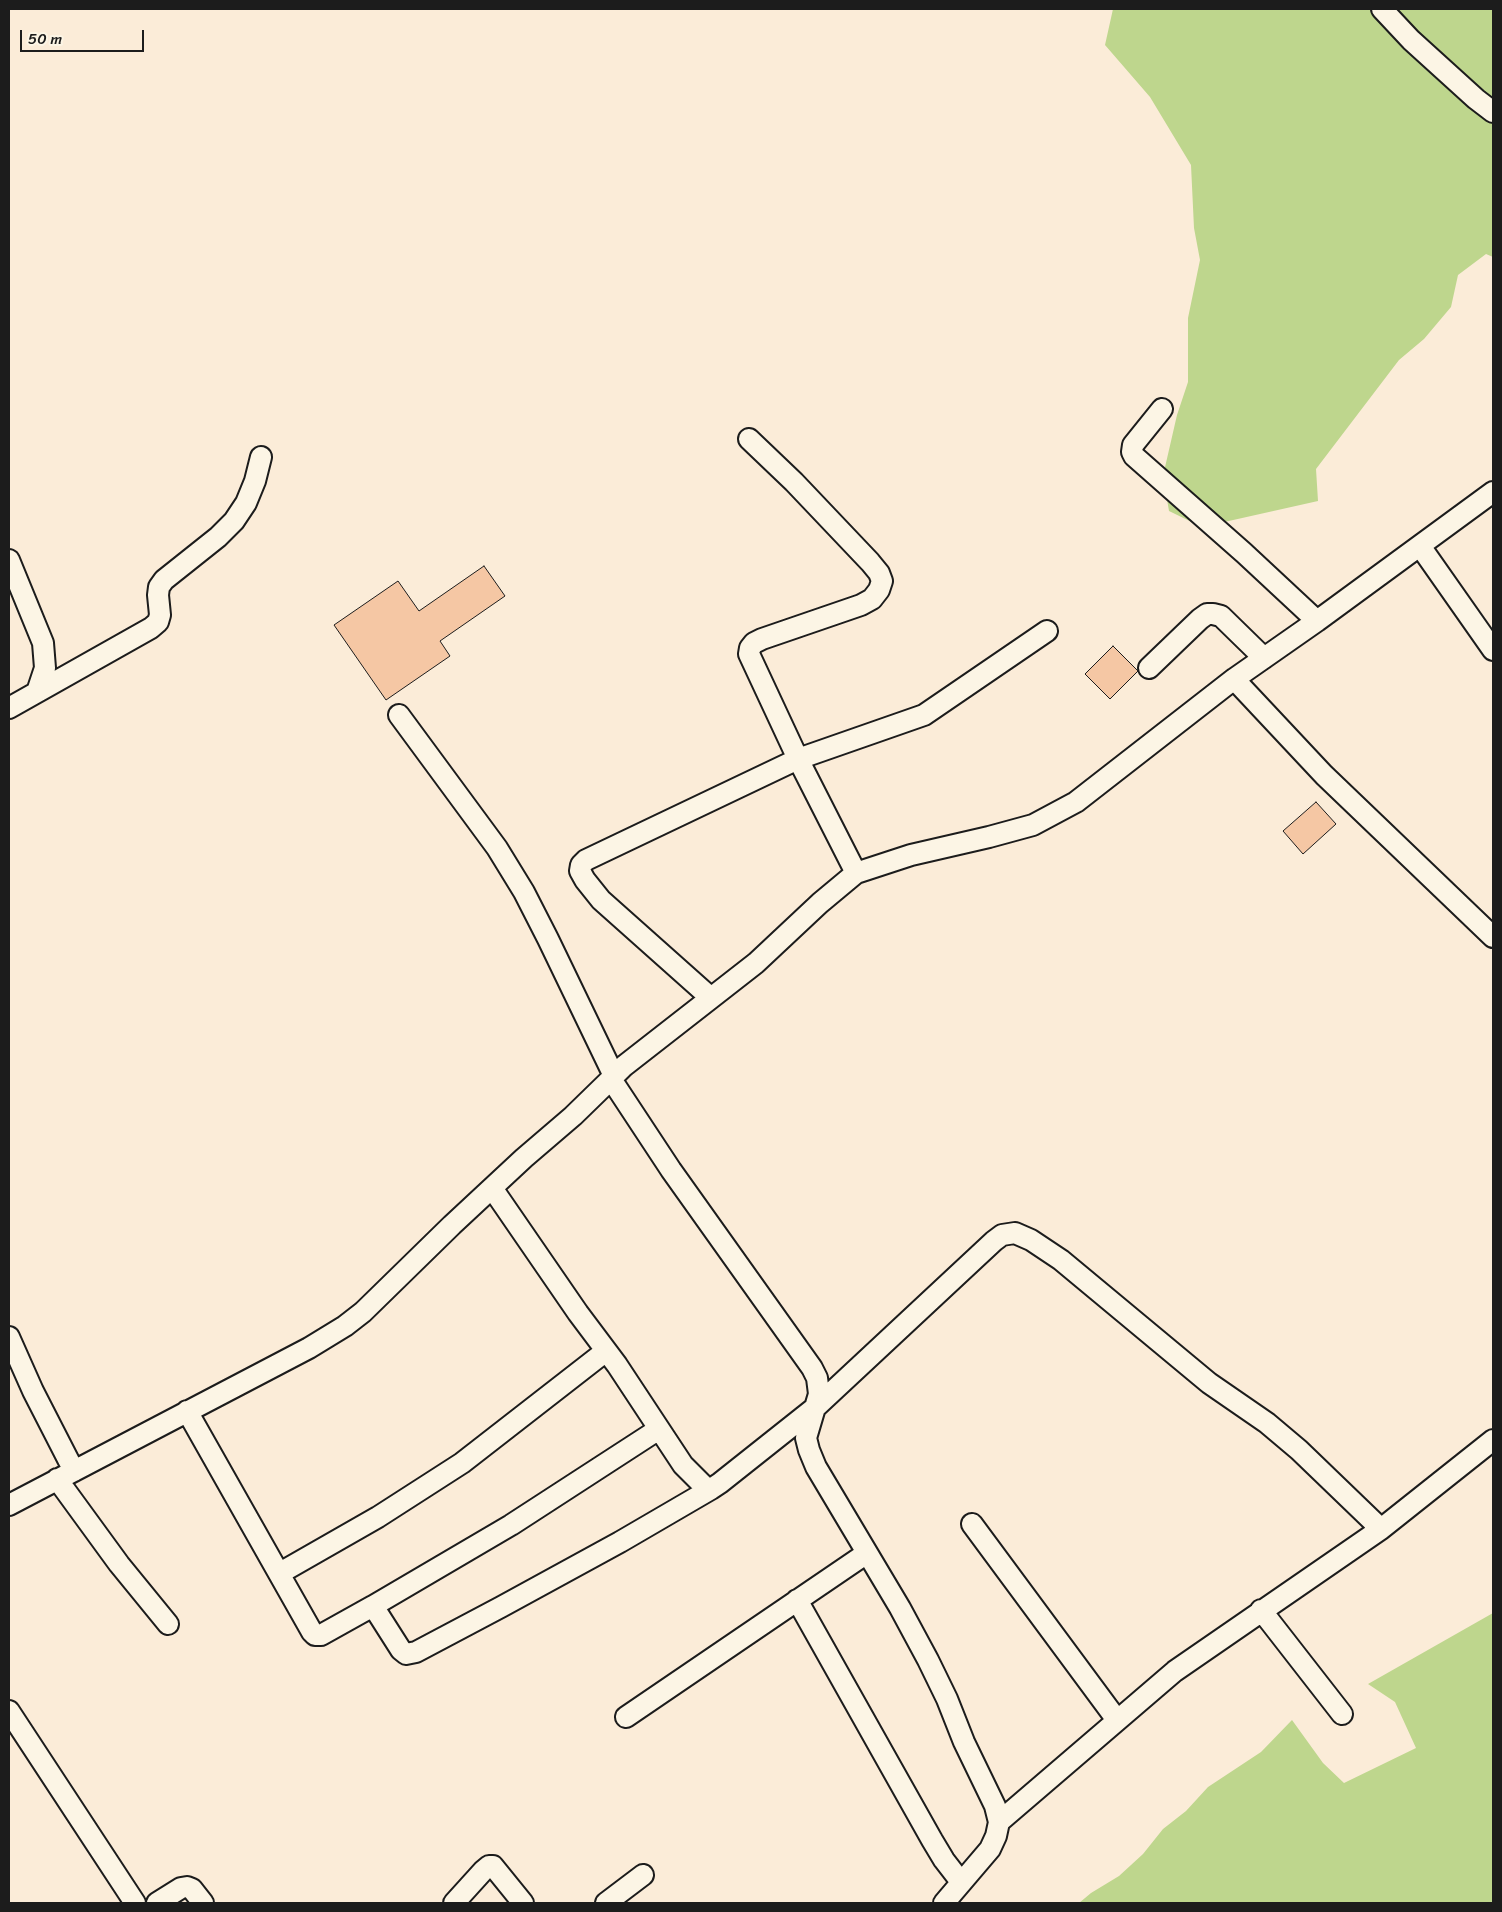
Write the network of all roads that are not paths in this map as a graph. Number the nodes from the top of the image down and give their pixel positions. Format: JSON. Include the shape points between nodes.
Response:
{"nodes":[{"id":1,"x":1382,"y":9,"type":"edge"},
{"id":2,"x":1493,"y":112,"type":"edge"},
{"id":3,"x":1162,"y":409,"type":"dead end"},
{"id":4,"x":749,"y":439,"type":"dead end"},
{"id":5,"x":261,"y":457,"type":"dead end"},
{"id":6,"x":1493,"y":492,"type":"edge"},
{"id":7,"x":1420,"y":546,"type":"junction"},
{"id":8,"x":9,"y":560,"type":"edge"},
{"id":9,"x":1317,"y":621,"type":"junction"},
{"id":10,"x":1047,"y":631,"type":"dead end"},
{"id":11,"x":1493,"y":650,"type":"edge"},
{"id":12,"x":1264,"y":658,"type":"junction"},
{"id":13,"x":1149,"y":668,"type":"dead end"},
{"id":14,"x":1234,"y":680,"type":"junction"},
{"id":15,"x":36,"y":692,"type":"junction"},
{"id":16,"x":9,"y":708,"type":"edge"},
{"id":17,"x":398,"y":715,"type":"dead end"},
{"id":18,"x":798,"y":759,"type":"junction"},
{"id":19,"x":856,"y":873,"type":"junction"},
{"id":20,"x":1493,"y":937,"type":"edge"},
{"id":21,"x":711,"y":998,"type":"junction"},
{"id":22,"x":612,"y":1078,"type":"junction"},
{"id":23,"x":492,"y":1188,"type":"junction"},
{"id":24,"x":9,"y":1337,"type":"edge"},
{"id":25,"x":606,"y":1351,"type":"junction"},
{"id":26,"x":817,"y":1406,"type":"junction"},
{"id":27,"x":187,"y":1411,"type":"junction"},
{"id":28,"x":659,"y":1430,"type":"junction"},
{"id":29,"x":1493,"y":1440,"type":"edge"},
{"id":30,"x":66,"y":1475,"type":"junction"},
{"id":31,"x":711,"y":1489,"type":"junction"},
{"id":32,"x":9,"y":1505,"type":"edge"},
{"id":33,"x":972,"y":1524,"type":"dead end"},
{"id":34,"x":1381,"y":1529,"type":"junction"},
{"id":35,"x":867,"y":1553,"type":"junction"},
{"id":36,"x":280,"y":1573,"type":"junction"},
{"id":37,"x":797,"y":1600,"type":"junction"},
{"id":38,"x":373,"y":1606,"type":"junction"},
{"id":39,"x":1261,"y":1610,"type":"junction"},
{"id":40,"x":168,"y":1624,"type":"dead end"},
{"id":41,"x":9,"y":1711,"type":"edge"},
{"id":42,"x":1342,"y":1714,"type":"dead end"},
{"id":43,"x":626,"y":1717,"type":"dead end"},
{"id":44,"x":1117,"y":1720,"type":"junction"},
{"id":45,"x":999,"y":1822,"type":"junction"},
{"id":46,"x":643,"y":1875,"type":"dead end"},
{"id":47,"x":961,"y":1882,"type":"junction"},
{"id":48,"x":135,"y":1903,"type":"edge"},
{"id":49,"x":158,"y":1903,"type":"edge"},
{"id":50,"x":203,"y":1903,"type":"edge"},
{"id":51,"x":454,"y":1903,"type":"edge"},
{"id":52,"x":523,"y":1903,"type":"edge"},
{"id":53,"x":606,"y":1903,"type":"edge"},
{"id":54,"x":944,"y":1903,"type":"edge"}],
"edges":[{"from":1,"to":2,"type":"street","via":[[1411,40]]},
{"from":3,"to":9,"type":"street","via":[[1133,444],[1134,456]]},
{"from":4,"to":18,"type":"street","via":[[870,562],[882,581],[876,595],[861,605],[762,639],[750,648],[749,654]]},
{"from":5,"to":15,"type":"street","via":[[246,503],[234,521],[159,587],[158,622]]},
{"from":6,"to":7,"type":"street"},
{"from":7,"to":9,"type":"street"},
{"from":7,"to":11,"type":"street"},
{"from":8,"to":15,"type":"street","via":[[43,643],[45,668]]},
{"from":9,"to":12,"type":"street"},
{"from":10,"to":18,"type":"street","via":[[924,715]]},
{"from":12,"to":13,"type":"street","via":[[1222,616],[1207,614]]},
{"from":12,"to":14,"type":"street"},
{"from":14,"to":19,"type":"street","via":[[1076,802],[1033,825],[911,855]]},
{"from":14,"to":20,"type":"street","via":[[1324,775]]},
{"from":15,"to":16,"type":"street"},
{"from":17,"to":22,"type":"street","via":[[502,855],[548,939]]},
{"from":18,"to":19,"type":"street"},
{"from":18,"to":21,"type":"street","via":[[581,865],[580,871],[585,880],[601,900]]},
{"from":19,"to":21,"type":"street","via":[[756,963]]},
{"from":21,"to":22,"type":"street"},
{"from":22,"to":23,"type":"street"},
{"from":22,"to":26,"type":"street","via":[[671,1170],[812,1368],[817,1378]]},
{"from":23,"to":25,"type":"street"},
{"from":23,"to":27,"type":"street","via":[[344,1326],[309,1348]]},
{"from":24,"to":30,"type":"street"},
{"from":25,"to":28,"type":"street"},
{"from":25,"to":36,"type":"street","via":[[462,1463]]},
{"from":26,"to":31,"type":"street"},
{"from":26,"to":34,"type":"street","via":[[994,1241],[1002,1235],[1015,1234],[1061,1260],[1209,1383],[1267,1423]]},
{"from":26,"to":35,"type":"street","via":[[806,1438],[809,1450]]},
{"from":27,"to":30,"type":"street"},
{"from":27,"to":36,"type":"street"},
{"from":28,"to":31,"type":"street","via":[[692,1476],[703,1487]]},
{"from":28,"to":38,"type":"street","via":[[512,1525]]},
{"from":29,"to":34,"type":"street"},
{"from":30,"to":32,"type":"street"},
{"from":30,"to":40,"type":"street","via":[[119,1564]]},
{"from":31,"to":38,"type":"street","via":[[620,1542],[411,1654],[401,1650]]},
{"from":33,"to":44,"type":"street"},
{"from":34,"to":39,"type":"street"},
{"from":35,"to":37,"type":"street"},
{"from":35,"to":45,"type":"street","via":[[940,1683],[987,1787]]},
{"from":36,"to":38,"type":"street","via":[[315,1635],[321,1635]]},
{"from":37,"to":43,"type":"street"},
{"from":37,"to":47,"type":"street","via":[[932,1840]]},
{"from":39,"to":42,"type":"street"},
{"from":39,"to":44,"type":"street","via":[[1175,1671]]},
{"from":41,"to":48,"type":"street"},
{"from":44,"to":45,"type":"street"},
{"from":45,"to":47,"type":"street","via":[[990,1849]]},
{"from":46,"to":53,"type":"street"},
{"from":47,"to":54,"type":"street"},
{"from":49,"to":50,"type":"street","via":[[187,1887]]},
{"from":51,"to":52,"type":"street","via":[[483,1870],[493,1866]]}]}
